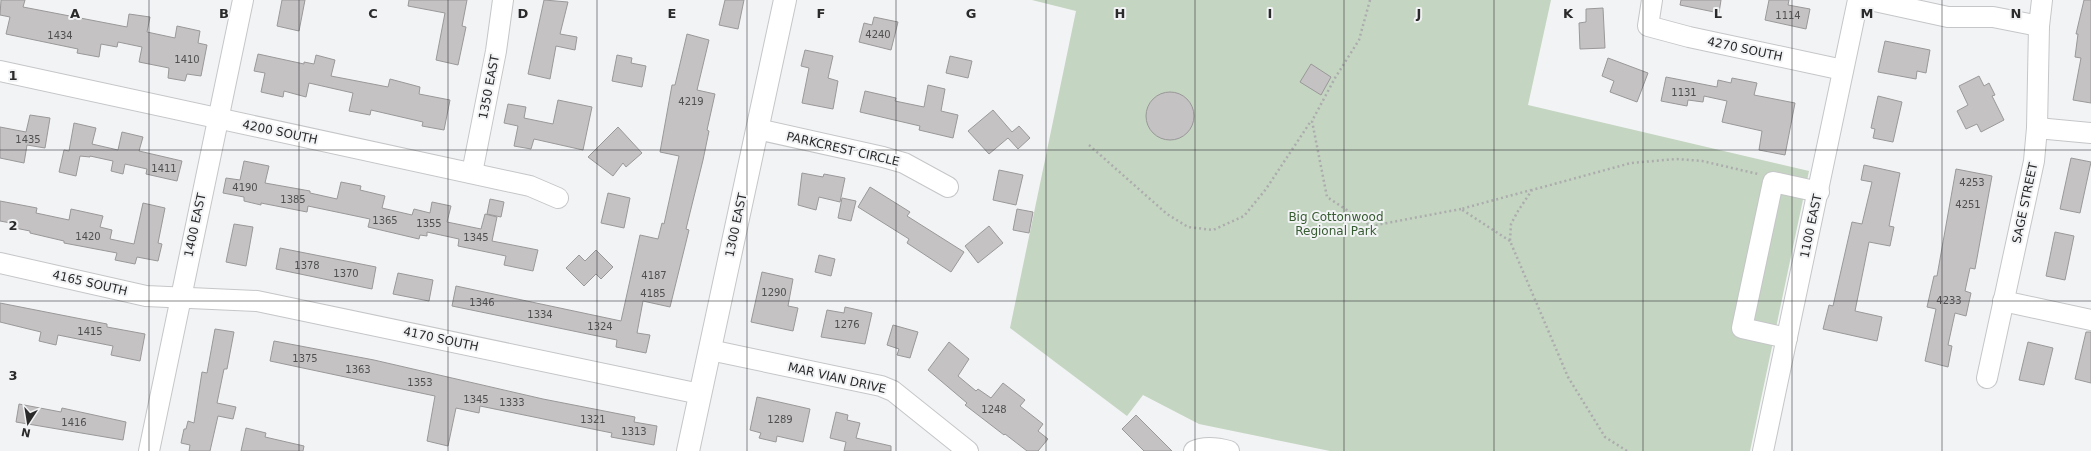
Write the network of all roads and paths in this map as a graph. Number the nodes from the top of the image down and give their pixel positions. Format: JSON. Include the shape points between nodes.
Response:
{"nodes":[{"id":1,"x":243,"y":0,"type":"edge"},
{"id":2,"x":503,"y":0,"type":"edge"},
{"id":3,"x":785,"y":0,"type":"edge"},
{"id":4,"x":1370,"y":0,"type":"edge"},
{"id":5,"x":1652,"y":0,"type":"edge"},
{"id":6,"x":1858,"y":0,"type":"edge"},
{"id":7,"x":1870,"y":0,"type":"edge"},
{"id":8,"x":2042,"y":0,"type":"edge"},
{"id":9,"x":2038,"y":26,"type":"junction"},
{"id":10,"x":1843,"y":70,"type":"junction"},
{"id":11,"x":0,"y":71,"type":"edge"},
{"id":12,"x":219,"y":119,"type":"junction"},
{"id":13,"x":1312,"y":121,"type":"junction"},
{"id":14,"x":2037,"y":128,"type":"junction"},
{"id":15,"x":757,"y":129,"type":"junction"},
{"id":16,"x":2091,"y":133,"type":"edge"},
{"id":17,"x":1088,"y":145,"type":"dead end"},
{"id":18,"x":1754,"y":172,"type":"dead end"},
{"id":19,"x":472,"y":173,"type":"junction"},
{"id":20,"x":948,"y":187,"type":"dead end"},
{"id":21,"x":1532,"y":190,"type":"junction"},
{"id":22,"x":1819,"y":192,"type":"junction"},
{"id":23,"x":558,"y":198,"type":"dead end"},
{"id":24,"x":1461,"y":209,"type":"junction"},
{"id":25,"x":1510,"y":241,"type":"junction"},
{"id":26,"x":0,"y":263,"type":"edge"},
{"id":27,"x":180,"y":296,"type":"junction"},
{"id":28,"x":2003,"y":301,"type":"junction"},
{"id":29,"x":2091,"y":320,"type":"edge"},
{"id":30,"x":1787,"y":338,"type":"junction"},
{"id":31,"x":710,"y":350,"type":"junction"},
{"id":32,"x":1987,"y":378,"type":"dead end"},
{"id":33,"x":700,"y":394,"type":"junction"},
{"id":34,"x":149,"y":451,"type":"edge"},
{"id":35,"x":688,"y":451,"type":"edge"},
{"id":36,"x":968,"y":451,"type":"edge"},
{"id":37,"x":1194,"y":451,"type":"edge"},
{"id":38,"x":1229,"y":451,"type":"edge"},
{"id":39,"x":1627,"y":451,"type":"edge"},
{"id":40,"x":1762,"y":451,"type":"edge"}],
"edges":[{"from":1,"to":12,"type":"street","name":"1400 EAST"},
{"from":2,"to":19,"type":"street","name":"1350 EAST","via":[[496,51]]},
{"from":3,"to":15,"type":"main road","name":"1300 EAST"},
{"from":4,"to":13,"type":"path","via":[[1359,40]]},
{"from":5,"to":10,"type":"street","name":"4270 SOUTH","via":[[1648,26]]},
{"from":6,"to":10,"type":"street","name":"1100 EAST"},
{"from":7,"to":9,"type":"street","via":[[1948,17],[1993,17]]},
{"from":8,"to":9,"type":"street","name":"SAGE STREET"},
{"from":9,"to":14,"type":"street","name":"SAGE STREET"},
{"from":10,"to":22,"type":"street","name":"1100 EAST"},
{"from":11,"to":12,"type":"street","name":"4200 SOUTH"},
{"from":12,"to":19,"type":"street","name":"4200 SOUTH"},
{"from":12,"to":27,"type":"street","name":"1400 EAST"},
{"from":13,"to":17,"type":"path","via":[[1266,189],[1244,216],[1213,230],[1188,227],[1167,214]]},
{"from":13,"to":24,"type":"path","via":[[1327,197],[1372,226]]},
{"from":14,"to":16,"type":"street"},
{"from":14,"to":28,"type":"street","name":"SAGE STREET","via":[[2034,161]]},
{"from":15,"to":20,"type":"street","name":"PARKCREST CIRCLE","via":[[904,163]]},
{"from":15,"to":31,"type":"main road","name":"1300 EAST"},
{"from":18,"to":21,"type":"path","via":[[1702,161],[1676,159],[1631,163]]},
{"from":19,"to":23,"type":"street","name":"4200 SOUTH","via":[[530,186]]},
{"from":21,"to":24,"type":"path"},
{"from":21,"to":25,"type":"path","via":[[1511,224]]},
{"from":22,"to":30,"type":"street","name":"1100 EAST"},
{"from":22,"to":30,"type":"street","via":[[1773,182],[1742,328]]},
{"from":24,"to":25,"type":"path"},
{"from":25,"to":39,"type":"path","via":[[1568,377],[1605,437]]},
{"from":26,"to":27,"type":"street","name":"4165 SOUTH","via":[[146,296]]},
{"from":27,"to":33,"type":"street","name":"4170 SOUTH","via":[[257,301]]},
{"from":27,"to":34,"type":"street","name":"1400 EAST"},
{"from":28,"to":29,"type":"street"},
{"from":28,"to":32,"type":"street","name":"SAGE STREET"},
{"from":30,"to":40,"type":"street","name":"1100 EAST"},
{"from":31,"to":33,"type":"main road","name":"1300 EAST"},
{"from":31,"to":36,"type":"street","name":"MAR VIAN DRIVE","via":[[881,386],[893,391]]},
{"from":33,"to":35,"type":"main road","name":"1300 EAST"},
{"from":37,"to":38,"type":"street","via":[[1201,448],[1221,448]]}]}
